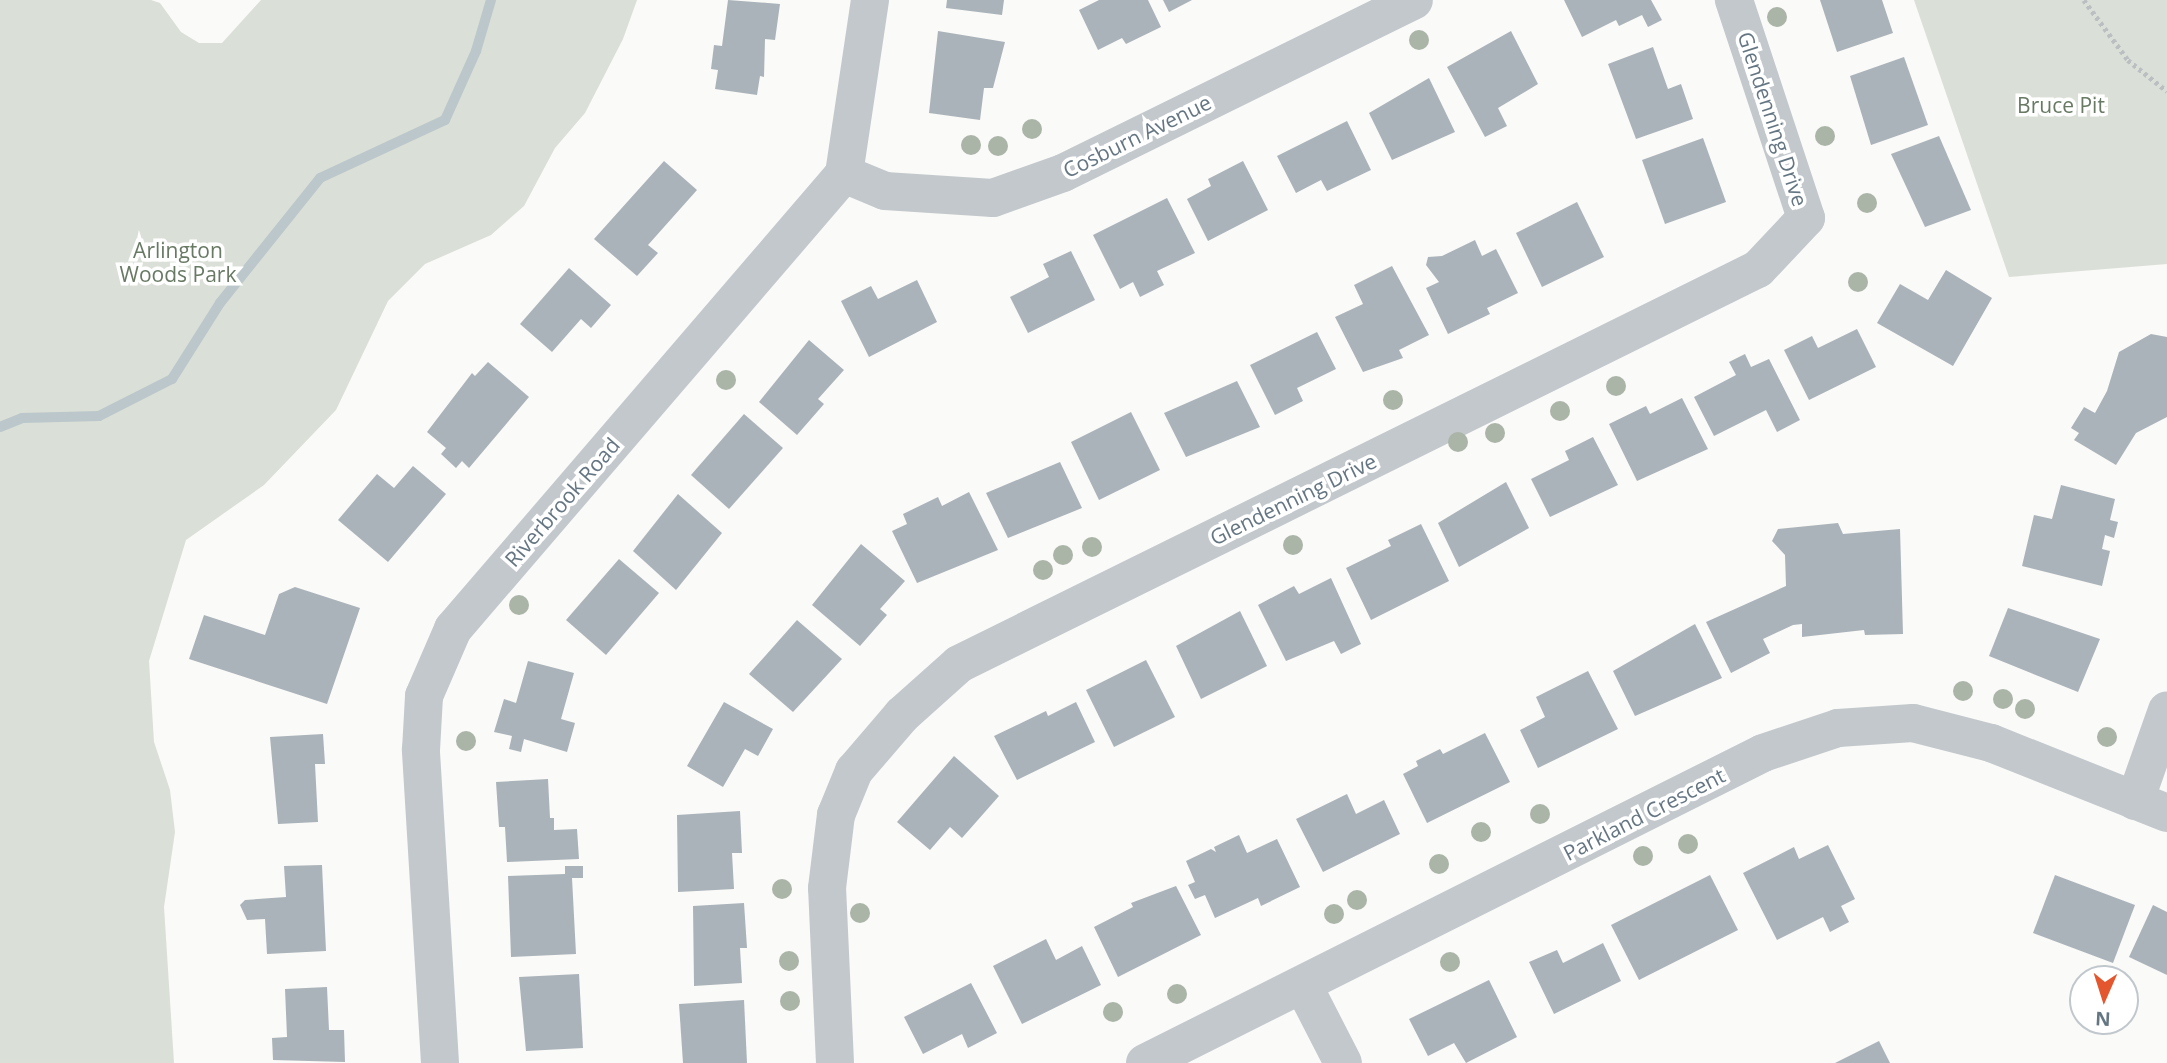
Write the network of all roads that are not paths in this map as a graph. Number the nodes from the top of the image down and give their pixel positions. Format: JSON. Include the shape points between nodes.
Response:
{"nodes":[{"id":1,"x":870,"y":0,"type":"edge"},
{"id":2,"x":1414,"y":0,"type":"edge"},
{"id":3,"x":1734,"y":0,"type":"edge"},
{"id":4,"x":845,"y":174,"type":"junction"},
{"id":5,"x":2167,"y":710,"type":"edge"},
{"id":6,"x":2151,"y":807,"type":"edge"},
{"id":7,"x":1304,"y":987,"type":"junction"},
{"id":8,"x":440,"y":1063,"type":"edge"},
{"id":9,"x":835,"y":1063,"type":"edge"},
{"id":10,"x":1145,"y":1063,"type":"edge"},
{"id":11,"x":1343,"y":1063,"type":"edge"}],
"edges":[{"from":1,"to":4,"type":"street"},
{"from":2,"to":4,"type":"street","name":"Cosburn Avenue","via":[[1063,173],[993,198],[885,191]]},
{"from":3,"to":9,"type":"street","name":"Glendenning Drive","via":[[1806,218],[1758,270],[959,664],[902,715],[854,771],[836,815],[827,888]]},
{"from":4,"to":8,"type":"street","name":"Riverbrook Road","via":[[453,629],[424,696],[421,750]]},
{"from":5,"to":6,"type":"street"},
{"from":6,"to":7,"type":"street","name":"Parkland Crescent","via":[[1991,743],[1913,723],[1838,728],[1763,753]]},
{"from":7,"to":10,"type":"street","name":"Parkland Crescent"},
{"from":7,"to":11,"type":"street"}]}
